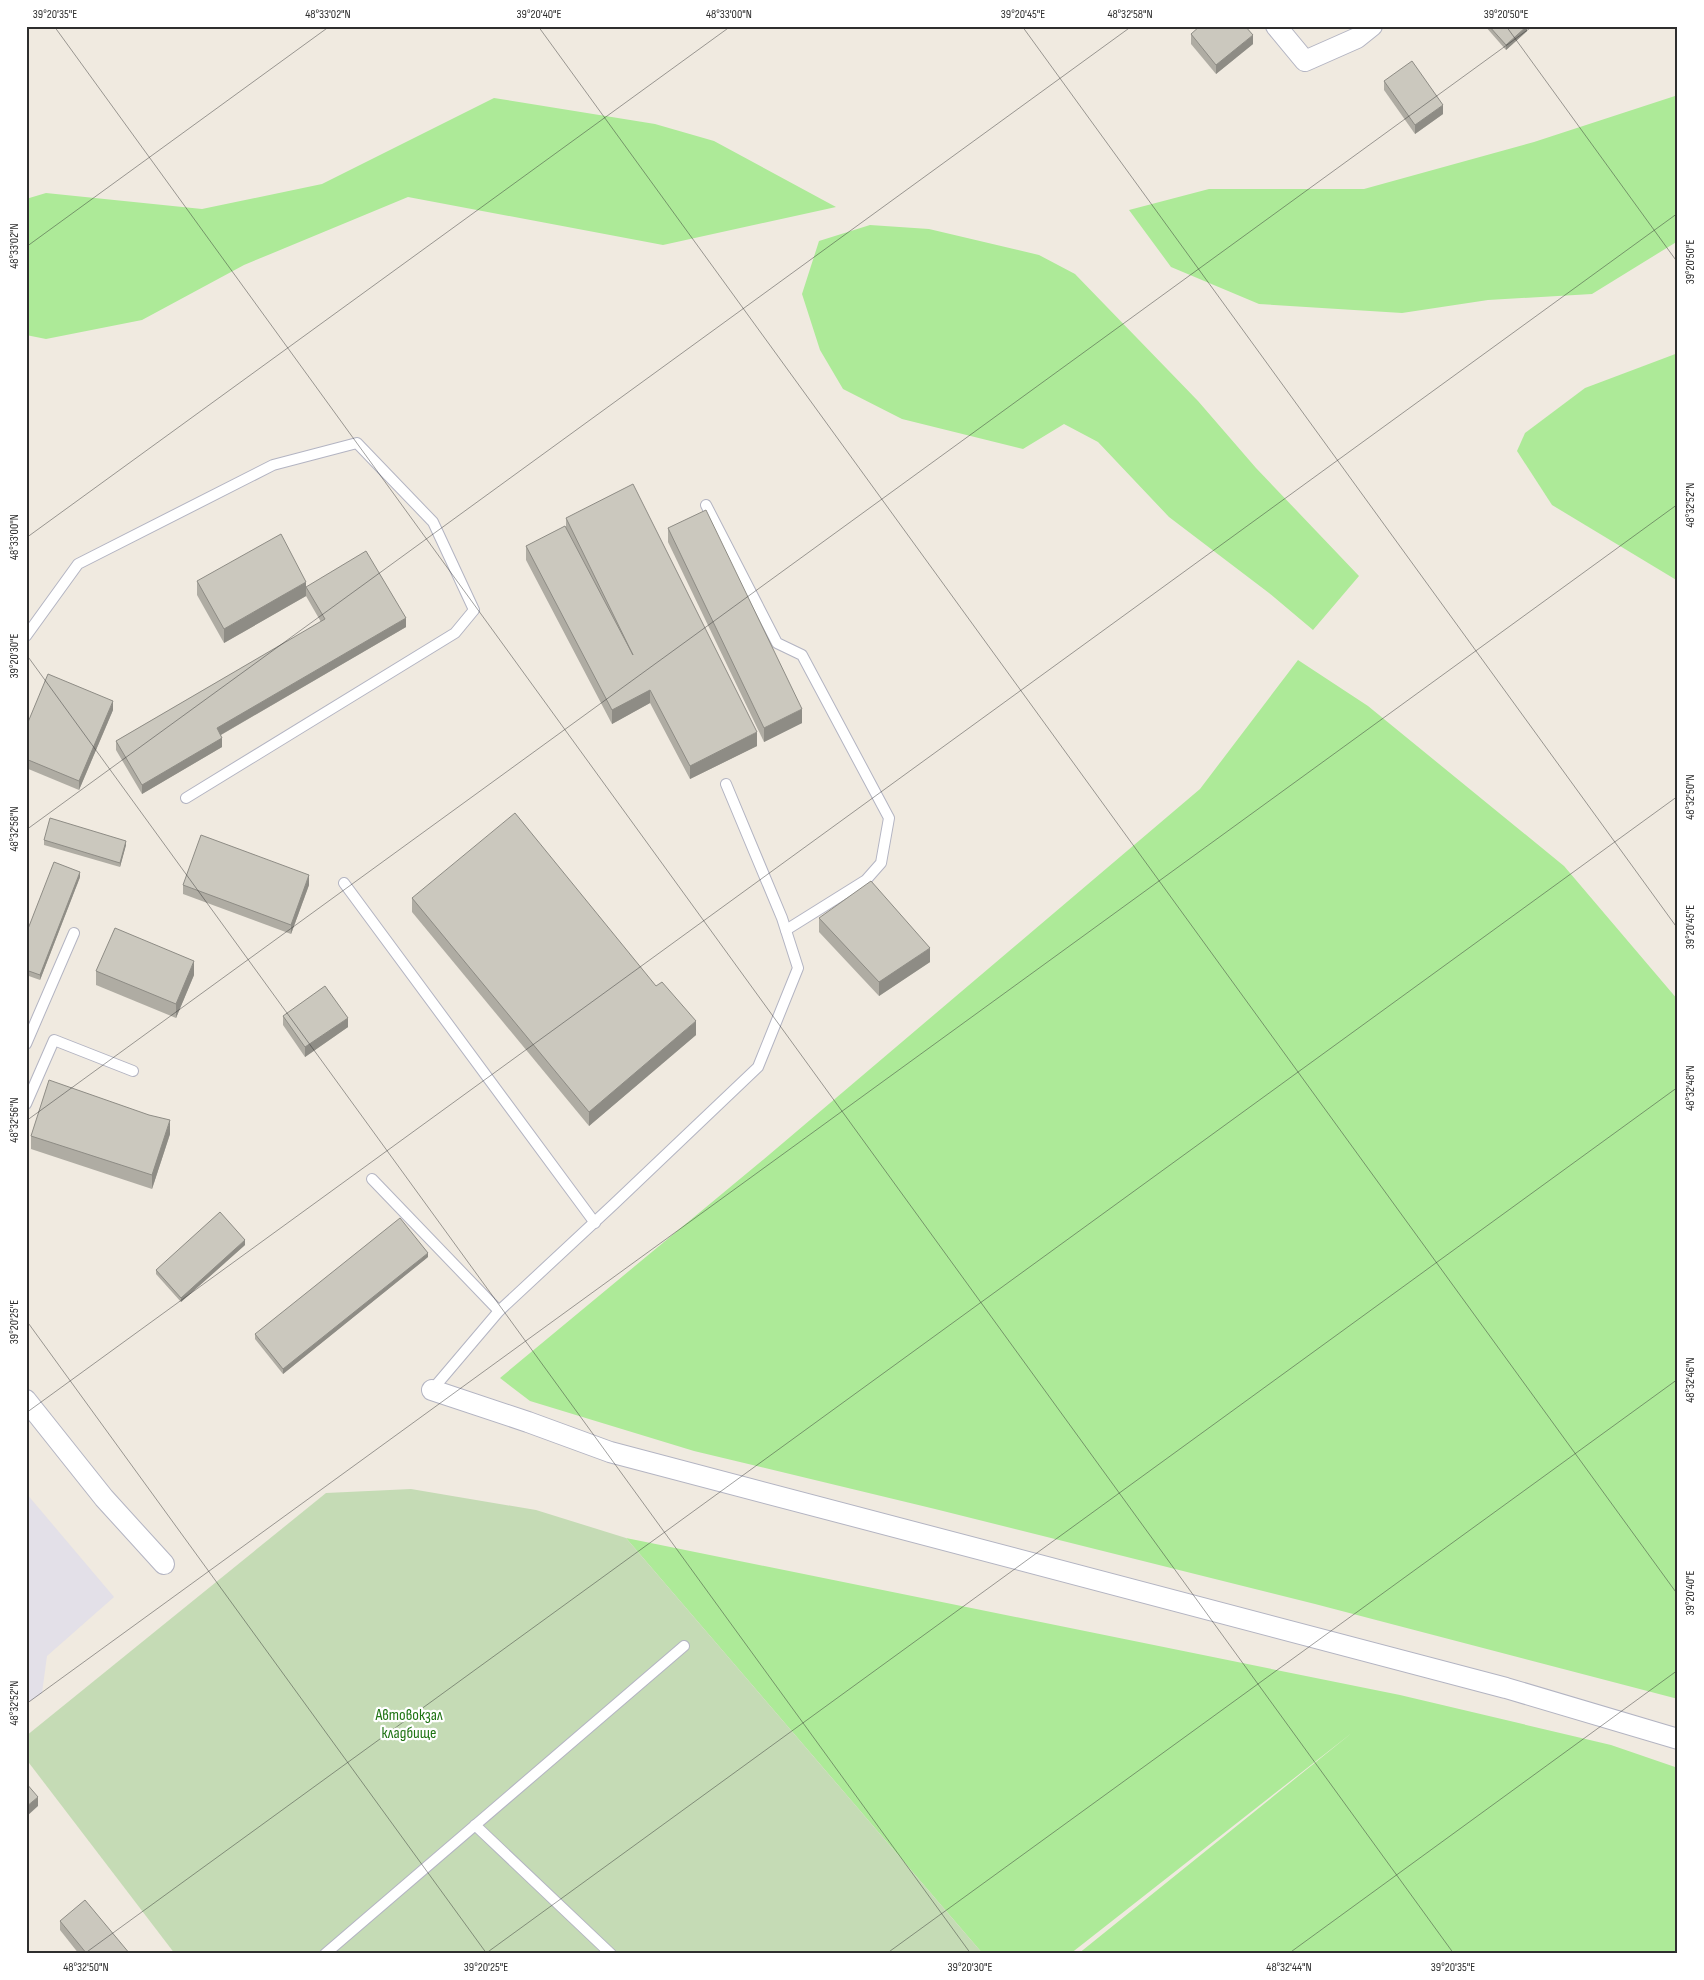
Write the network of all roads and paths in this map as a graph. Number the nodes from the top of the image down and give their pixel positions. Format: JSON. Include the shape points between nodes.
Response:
{"nodes":[{"id":1,"x":1276,"y":26,"type":"edge"},
{"id":2,"x":1372,"y":26,"type":"edge"},
{"id":3,"x":706,"y":505,"type":"dead end"},
{"id":4,"x":26,"y":636,"type":"edge"},
{"id":5,"x":726,"y":784,"type":"dead end"},
{"id":6,"x":186,"y":798,"type":"dead end"},
{"id":7,"x":344,"y":883,"type":"dead end"},
{"id":8,"x":786,"y":930,"type":"junction"},
{"id":9,"x":74,"y":933,"type":"dead end"},
{"id":10,"x":26,"y":1044,"type":"edge"},
{"id":11,"x":134,"y":1071,"type":"dead end"},
{"id":12,"x":26,"y":1104,"type":"edge"},
{"id":13,"x":372,"y":1179,"type":"dead end"},
{"id":14,"x":595,"y":1223,"type":"junction"},
{"id":15,"x":499,"y":1311,"type":"junction"},
{"id":16,"x":432,"y":1390,"type":"joint"},
{"id":17,"x":26,"y":1400,"type":"edge"},
{"id":18,"x":164,"y":1564,"type":"dead end"},
{"id":19,"x":684,"y":1646,"type":"dead end"},
{"id":20,"x":1678,"y":1739,"type":"edge"},
{"id":21,"x":475,"y":1825,"type":"junction"},
{"id":22,"x":325,"y":1954,"type":"edge"},
{"id":23,"x":611,"y":1954,"type":"edge"}],
"edges":[{"from":1,"to":2,"type":"street","via":[[1305,61],[1357,38]]},
{"from":3,"to":8,"type":"lane","via":[[777,643],[802,655],[889,818],[881,863],[866,880]]},
{"from":4,"to":6,"type":"lane","via":[[78,564],[273,465],[357,443],[433,522],[474,610],[455,633]]},
{"from":5,"to":8,"type":"lane"},
{"from":7,"to":14,"type":"lane"},
{"from":8,"to":14,"type":"lane","via":[[798,968],[758,1067]]},
{"from":9,"to":10,"type":"lane"},
{"from":11,"to":12,"type":"lane","via":[[54,1040]]},
{"from":13,"to":15,"type":"lane"},
{"from":14,"to":15,"type":"lane"},
{"from":15,"to":16,"type":"lane"},
{"from":16,"to":20,"type":"street","via":[[610,1452],[1506,1688]]},
{"from":17,"to":18,"type":"street","via":[[104,1498]]},
{"from":19,"to":21,"type":"lane"},
{"from":21,"to":22,"type":"lane"},
{"from":21,"to":23,"type":"lane"}]}
